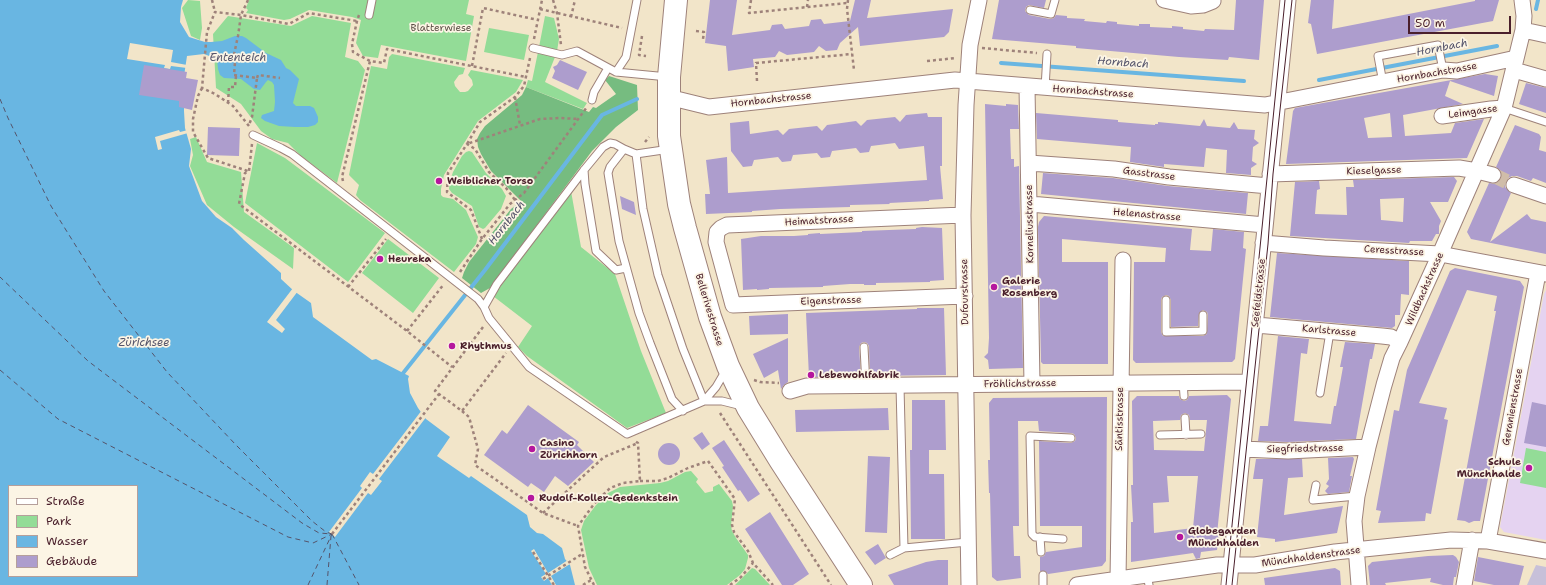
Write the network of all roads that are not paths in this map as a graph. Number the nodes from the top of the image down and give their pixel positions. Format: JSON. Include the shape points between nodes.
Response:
{"nodes":[{"id":1,"x":372,"y":0,"type":"edge"},
{"id":2,"x":637,"y":0,"type":"edge"},
{"id":3,"x":676,"y":0,"type":"edge"},
{"id":4,"x":978,"y":0,"type":"edge"},
{"id":5,"x":1055,"y":0,"type":"edge"},
{"id":6,"x":1164,"y":0,"type":"edge"},
{"id":7,"x":1288,"y":0,"type":"edge"},
{"id":8,"x":1522,"y":0,"type":"edge"},
{"id":9,"x":1213,"y":1,"type":"dead end"},
{"id":10,"x":1030,"y":10,"type":"dead end"},
{"id":11,"x":369,"y":15,"type":"road end"},
{"id":12,"x":1523,"y":30,"type":"junction"},
{"id":13,"x":1546,"y":35,"type":"edge"},
{"id":14,"x":533,"y":48,"type":"road end"},
{"id":15,"x":1047,"y":58,"type":"road end"},
{"id":16,"x":1515,"y":64,"type":"junction"},
{"id":17,"x":1443,"y":67,"type":"junction"},
{"id":18,"x":608,"y":68,"type":"junction"},
{"id":19,"x":616,"y":72,"type":"junction"},
{"id":20,"x":1382,"y":78,"type":"junction"},
{"id":21,"x":1546,"y":79,"type":"edge"},
{"id":22,"x":968,"y":81,"type":"junction"},
{"id":23,"x":1046,"y":81,"type":"junction"},
{"id":24,"x":668,"y":87,"type":"junction"},
{"id":25,"x":1028,"y":87,"type":"junction"},
{"id":26,"x":592,"y":100,"type":"road end"},
{"id":27,"x":1277,"y":103,"type":"junction"},
{"id":28,"x":1504,"y":108,"type":"junction"},
{"id":29,"x":1442,"y":116,"type":"dead end"},
{"id":30,"x":1546,"y":122,"type":"edge"},
{"id":31,"x":253,"y":135,"type":"road end"},
{"id":32,"x":624,"y":149,"type":"junction"},
{"id":33,"x":671,"y":149,"type":"junction"},
{"id":34,"x":636,"y":154,"type":"junction"},
{"id":35,"x":1029,"y":163,"type":"junction"},
{"id":36,"x":584,"y":170,"type":"junction"},
{"id":37,"x":1477,"y":171,"type":"junction"},
{"id":38,"x":1493,"y":175,"type":"tunnel mouth"},
{"id":39,"x":1269,"y":180,"type":"junction"},
{"id":40,"x":1514,"y":185,"type":"tunnel mouth"},
{"id":41,"x":1546,"y":196,"type":"edge"},
{"id":42,"x":1030,"y":204,"type":"junction"},
{"id":43,"x":964,"y":215,"type":"junction"},
{"id":44,"x":1265,"y":225,"type":"junction"},
{"id":45,"x":1264,"y":243,"type":"junction"},
{"id":46,"x":1440,"y":254,"type":"junction"},
{"id":47,"x":1123,"y":260,"type":"dead end"},
{"id":48,"x":626,"y":268,"type":"junction"},
{"id":49,"x":723,"y":271,"type":"joint"},
{"id":50,"x":1542,"y":273,"type":"edge"},
{"id":51,"x":965,"y":296,"type":"junction"},
{"id":52,"x":1166,"y":300,"type":"dead end"},
{"id":53,"x":484,"y":307,"type":"junction"},
{"id":54,"x":1203,"y":315,"type":"dead end"},
{"id":55,"x":1256,"y":325,"type":"junction"},
{"id":56,"x":1330,"y":332,"type":"junction"},
{"id":57,"x":1400,"y":342,"type":"junction"},
{"id":58,"x":864,"y":347,"type":"dead end"},
{"id":59,"x":728,"y":366,"type":"junction"},
{"id":60,"x":1120,"y":382,"type":"junction"},
{"id":61,"x":1249,"y":382,"type":"junction"},
{"id":62,"x":1032,"y":384,"type":"junction"},
{"id":63,"x":966,"y":385,"type":"junction"},
{"id":64,"x":866,"y":386,"type":"junction"},
{"id":65,"x":900,"y":386,"type":"junction"},
{"id":66,"x":790,"y":391,"type":"dead end"},
{"id":67,"x":1320,"y":393,"type":"dead end"},
{"id":68,"x":704,"y":401,"type":"junction"},
{"id":69,"x":748,"y":408,"type":"junction"},
{"id":70,"x":683,"y":411,"type":"junction"},
{"id":71,"x":1185,"y":418,"type":"dead end"},
{"id":72,"x":1201,"y":434,"type":"dead end"},
{"id":73,"x":1160,"y":435,"type":"dead end"},
{"id":74,"x":1186,"y":435,"type":"junction"},
{"id":75,"x":1071,"y":438,"type":"dead end"},
{"id":76,"x":1368,"y":447,"type":"junction"},
{"id":77,"x":1243,"y":449,"type":"junction"},
{"id":78,"x":1316,"y":485,"type":"dead end"},
{"id":79,"x":1357,"y":496,"type":"junction"},
{"id":80,"x":1040,"y":537,"type":"junction"},
{"id":81,"x":1063,"y":540,"type":"dead end"},
{"id":82,"x":1472,"y":540,"type":"junction"},
{"id":83,"x":1488,"y":541,"type":"junction"},
{"id":84,"x":968,"y":542,"type":"junction"},
{"id":85,"x":904,"y":548,"type":"junction"},
{"id":86,"x":1357,"y":550,"type":"junction"},
{"id":87,"x":1546,"y":551,"type":"edge"},
{"id":88,"x":1041,"y":552,"type":"dead end"},
{"id":89,"x":890,"y":556,"type":"dead end"},
{"id":90,"x":1231,"y":565,"type":"junction"},
{"id":91,"x":1043,"y":575,"type":"dead end"},
{"id":92,"x":1118,"y":579,"type":"junction"},
{"id":93,"x":1148,"y":580,"type":"edge"},
{"id":94,"x":861,"y":585,"type":"edge"},
{"id":95,"x":969,"y":585,"type":"edge"},
{"id":96,"x":1043,"y":585,"type":"edge"},
{"id":97,"x":1077,"y":585,"type":"edge"},
{"id":98,"x":1229,"y":585,"type":"edge"},
{"id":99,"x":1359,"y":585,"type":"edge"},
{"id":100,"x":1464,"y":585,"type":"edge"}],
"edges":[{"from":1,"to":11,"type":"lane"},
{"from":2,"to":19,"type":"lane","via":[[626,57]]},
{"from":3,"to":24,"type":"main road","name":"Bellerivestrasse"},
{"from":4,"to":22,"type":"street","name":"Dufourstrasse","via":[[970,45]]},
{"from":5,"to":10,"type":"lane","via":[[1051,14]]},
{"from":6,"to":9,"type":"street","via":[[1190,6]]},
{"from":7,"to":27,"type":"street","name":"Seefeldstrasse"},
{"from":8,"to":12,"type":"street","name":"Wildbachstrasse"},
{"from":12,"to":13,"type":"street"},
{"from":12,"to":16,"type":"street","name":"Wildbachstrasse"},
{"from":14,"to":18,"type":"lane","via":[[562,55],[577,51]]},
{"from":15,"to":23,"type":"lane"},
{"from":16,"to":17,"type":"street","name":"Hornbachstrasse","via":[[1457,71]]},
{"from":16,"to":21,"type":"street"},
{"from":16,"to":28,"type":"street","name":"Wildbachstrasse"},
{"from":17,"to":20,"type":"street","name":"Hornbachstrasse"},
{"from":17,"to":20,"type":"lane","via":[[1438,45],[1378,56]]},
{"from":18,"to":19,"type":"lane"},
{"from":18,"to":26,"type":"lane"},
{"from":19,"to":24,"type":"lane"},
{"from":20,"to":27,"type":"street","name":"Hornbachstrasse"},
{"from":22,"to":24,"type":"street","name":"Hornbachstrasse","via":[[943,81],[709,107]]},
{"from":22,"to":25,"type":"street","name":"Hornbachstrasse"},
{"from":22,"to":43,"type":"street","name":"Dufourstrasse"},
{"from":23,"to":25,"type":"street","name":"Hornbachstrasse"},
{"from":23,"to":27,"type":"street","name":"Hornbachstrasse","via":[[1265,105]]},
{"from":24,"to":33,"type":"main road","name":"Bellerivestrasse"},
{"from":25,"to":35,"type":"street","name":"Korneliusstrasse"},
{"from":27,"to":39,"type":"street","name":"Seefeldstrasse"},
{"from":28,"to":29,"type":"street","name":"Leimgasse"},
{"from":28,"to":30,"type":"lane"},
{"from":28,"to":37,"type":"street","name":"Wildbachstrasse"},
{"from":31,"to":53,"type":"lane","via":[[292,154],[478,299]]},
{"from":32,"to":34,"type":"lane"},
{"from":32,"to":36,"type":"lane","via":[[615,144],[606,145]]},
{"from":32,"to":48,"type":"lane","via":[[608,172]]},
{"from":33,"to":34,"type":"lane"},
{"from":33,"to":59,"type":"main road","name":"Bellerivestrasse","via":[[685,228],[710,317]]},
{"from":34,"to":68,"type":"lane","via":[[643,209],[658,275],[680,342]]},
{"from":35,"to":39,"type":"street","name":"Gasstrasse","via":[[1169,177]]},
{"from":35,"to":42,"type":"street","name":"Korneliusstrasse"},
{"from":36,"to":48,"type":"lane","via":[[596,251],[616,270]]},
{"from":36,"to":53,"type":"lane","via":[[497,284]]},
{"from":37,"to":38,"type":"street","name":"Kieselgasse"},
{"from":37,"to":39,"type":"street","name":"Kieselgasse","via":[[1459,168]]},
{"from":37,"to":46,"type":"street","name":"Wildbachstrasse"},
{"from":39,"to":44,"type":"street","name":"Seefeldstrasse"},
{"from":40,"to":41,"type":"street"},
{"from":42,"to":44,"type":"street","name":"Helenastrasse"},
{"from":42,"to":62,"type":"street","name":"Korneliusstrasse"},
{"from":43,"to":49,"type":"street","name":"Heimatstrasse","via":[[727,226],[717,232],[716,242]]},
{"from":43,"to":51,"type":"street","name":"Dufourstrasse"},
{"from":44,"to":45,"type":"street","name":"Seefeldstrasse"},
{"from":45,"to":46,"type":"street","name":"Ceresstrasse"},
{"from":45,"to":55,"type":"street","name":"Seefeldstrasse"},
{"from":46,"to":50,"type":"street","name":"Ceresstrasse"},
{"from":46,"to":57,"type":"street","name":"Wildbachstrasse"},
{"from":47,"to":60,"type":"street","name":"Säntisstrasse"},
{"from":48,"to":70,"type":"lane","via":[[639,313],[672,399]]},
{"from":49,"to":51,"type":"street","name":"Eigenstrasse","via":[[733,305]]},
{"from":50,"to":83,"type":"street","name":"Geranienstrasse"},
{"from":51,"to":63,"type":"street","name":"Dufourstrasse"},
{"from":52,"to":54,"type":"lane","via":[[1166,332],[1203,331]]},
{"from":53,"to":70,"type":"lane","via":[[489,318],[529,367],[627,434]]},
{"from":55,"to":56,"type":"street","name":"Karlstrasse"},
{"from":55,"to":61,"type":"street","name":"Seefeldstrasse"},
{"from":56,"to":57,"type":"street","name":"Karlstrasse","via":[[1391,337]]},
{"from":56,"to":67,"type":"lane"},
{"from":57,"to":76,"type":"street","name":"Wildbachstrasse","via":[[1392,358]]},
{"from":58,"to":64,"type":"lane"},
{"from":59,"to":68,"type":"lane"},
{"from":59,"to":69,"type":"main road","name":"Bellerivestrasse"},
{"from":60,"to":61,"type":"street","name":"Fröhlichstrasse","via":[[1183,389]]},
{"from":60,"to":62,"type":"street","name":"Fröhlichstrasse"},
{"from":60,"to":92,"type":"street","name":"Säntisstrasse"},
{"from":61,"to":77,"type":"street","name":"Seefeldstrasse"},
{"from":62,"to":63,"type":"street","name":"Fröhlichstrasse"},
{"from":63,"to":65,"type":"street","name":"Fröhlichstrasse"},
{"from":63,"to":84,"type":"street","name":"Dufourstrasse"},
{"from":64,"to":65,"type":"street","name":"Fröhlichstrasse"},
{"from":64,"to":66,"type":"street","name":"Fröhlichstrasse","via":[[807,386]]},
{"from":65,"to":85,"type":"lane"},
{"from":68,"to":69,"type":"lane","via":[[722,401]]},
{"from":68,"to":70,"type":"lane"},
{"from":69,"to":94,"type":"main road","name":"Bellerivestrasse"},
{"from":71,"to":74,"type":"lane"},
{"from":72,"to":74,"type":"lane"},
{"from":73,"to":74,"type":"lane"},
{"from":75,"to":80,"type":"lane","via":[[1030,436],[1032,534]]},
{"from":76,"to":77,"type":"street","name":"Siegfriedstrasse","via":[[1288,451]]},
{"from":76,"to":79,"type":"street","name":"Wildbachstrasse"},
{"from":77,"to":90,"type":"street","name":"Seefeldstrasse"},
{"from":78,"to":79,"type":"lane","via":[[1312,500]]},
{"from":79,"to":86,"type":"street","name":"Wildbachstrasse","via":[[1354,521]]},
{"from":80,"to":81,"type":"lane"},
{"from":80,"to":88,"type":"lane"},
{"from":82,"to":83,"type":"street","name":"Münchhaldenstrasse"},
{"from":82,"to":86,"type":"street","name":"Münchhaldenstrasse"},
{"from":82,"to":100,"type":"street"},
{"from":83,"to":87,"type":"street","name":"Münchhaldenstrasse"},
{"from":84,"to":85,"type":"lane"},
{"from":84,"to":95,"type":"street","name":"Dufourstrasse"},
{"from":85,"to":89,"type":"lane"},
{"from":86,"to":90,"type":"street","name":"Münchhaldenstrasse","via":[[1255,565]]},
{"from":86,"to":99,"type":"street","name":"Wildbachstrasse"},
{"from":90,"to":93,"type":"street","name":"Münchhaldenstrasse","via":[[1217,564]]},
{"from":90,"to":98,"type":"street","name":"Seefeldstrasse"},
{"from":91,"to":96,"type":"lane"},
{"from":92,"to":93,"type":"street","name":"Münchhaldenstrasse"},
{"from":92,"to":97,"type":"street","name":"Münchhaldenstrasse"}]}
